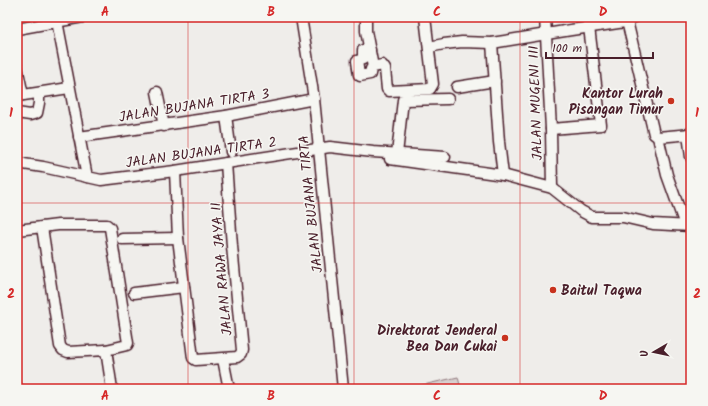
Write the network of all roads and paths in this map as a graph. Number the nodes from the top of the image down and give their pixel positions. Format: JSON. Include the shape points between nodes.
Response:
{"nodes":[{"id":1,"x":83,"y":17,"type":"edge"},
{"id":2,"x":301,"y":17,"type":"edge"},
{"id":3,"x":366,"y":17,"type":"edge"},
{"id":4,"x":425,"y":17,"type":"edge"},
{"id":5,"x":545,"y":17,"type":"edge"},
{"id":6,"x":635,"y":17,"type":"edge"},
{"id":7,"x":54,"y":20,"type":"edge"},
{"id":8,"x":625,"y":22,"type":"junction"},
{"id":9,"x":589,"y":27,"type":"junction"},
{"id":10,"x":17,"y":29,"type":"edge"},
{"id":11,"x":546,"y":34,"type":"junction"},
{"id":12,"x":492,"y":43,"type":"junction"},
{"id":13,"x":429,"y":47,"type":"junction"},
{"id":14,"x":370,"y":50,"type":"junction"},
{"id":15,"x":17,"y":67,"type":"edge"},
{"id":16,"x":373,"y":67,"type":"junction"},
{"id":17,"x":495,"y":81,"type":"junction"},
{"id":18,"x":456,"y":87,"type":"dead end"},
{"id":19,"x":69,"y":88,"type":"junction"},
{"id":20,"x":157,"y":92,"type":"dead end"},
{"id":21,"x":39,"y":93,"type":"junction"},
{"id":22,"x":20,"y":96,"type":"edge"},
{"id":23,"x":314,"y":98,"type":"junction"},
{"id":24,"x":448,"y":99,"type":"dead end"},
{"id":25,"x":17,"y":113,"type":"edge"},
{"id":26,"x":226,"y":116,"type":"junction"},
{"id":27,"x":164,"y":126,"type":"junction"},
{"id":28,"x":551,"y":129,"type":"junction"},
{"id":29,"x":689,"y":134,"type":"edge"},
{"id":30,"x":79,"y":137,"type":"junction"},
{"id":31,"x":658,"y":137,"type":"junction"},
{"id":32,"x":319,"y":148,"type":"junction"},
{"id":33,"x":231,"y":152,"type":"dead end"},
{"id":34,"x":373,"y":152,"type":"junction"},
{"id":35,"x":397,"y":154,"type":"junction"},
{"id":36,"x":445,"y":157,"type":"dead end"},
{"id":37,"x":691,"y":157,"type":"edge"},
{"id":38,"x":17,"y":163,"type":"edge"},
{"id":39,"x":226,"y":163,"type":"junction"},
{"id":40,"x":175,"y":171,"type":"junction"},
{"id":41,"x":503,"y":175,"type":"junction"},
{"id":42,"x":87,"y":177,"type":"junction"},
{"id":43,"x":552,"y":188,"type":"junction"},
{"id":44,"x":688,"y":225,"type":"edge"},
{"id":45,"x":42,"y":227,"type":"junction"},
{"id":46,"x":17,"y":230,"type":"edge"},
{"id":47,"x":178,"y":238,"type":"junction"},
{"id":48,"x":122,"y":239,"type":"dead end"},
{"id":49,"x":184,"y":287,"type":"junction"},
{"id":50,"x":134,"y":293,"type":"dead end"},
{"id":51,"x":106,"y":350,"type":"junction"},
{"id":52,"x":224,"y":359,"type":"junction"},
{"id":53,"x":112,"y":389,"type":"edge"},
{"id":54,"x":229,"y":389,"type":"edge"},
{"id":55,"x":342,"y":389,"type":"edge"}],
"edges":[{"from":1,"to":7,"type":"street"},
{"from":2,"to":23,"type":"street","name":"JALAN BUJANA TIRTA"},
{"from":3,"to":14,"type":"street"},
{"from":4,"to":13,"type":"street"},
{"from":5,"to":11,"type":"street","name":"JALAN MUGENI III"},
{"from":6,"to":8,"type":"street"},
{"from":7,"to":10,"type":"street"},
{"from":7,"to":19,"type":"street"},
{"from":8,"to":9,"type":"street"},
{"from":8,"to":31,"type":"street","via":[[654,134]]},
{"from":9,"to":11,"type":"street"},
{"from":9,"to":28,"type":"street","via":[[601,125]]},
{"from":11,"to":12,"type":"street"},
{"from":11,"to":28,"type":"street","name":"JALAN MUGENI III"},
{"from":12,"to":13,"type":"street","via":[[462,42]]},
{"from":12,"to":17,"type":"street"},
{"from":13,"to":16,"type":"street","via":[[433,84],[430,89],[389,91],[384,67]]},
{"from":14,"to":16,"type":"street"},
{"from":14,"to":16,"type":"street","via":[[363,50],[363,59],[357,61],[359,75],[370,74]]},
{"from":15,"to":22,"type":"street"},
{"from":17,"to":18,"type":"street"},
{"from":17,"to":41,"type":"street"},
{"from":19,"to":21,"type":"street"},
{"from":19,"to":30,"type":"street"},
{"from":20,"to":27,"type":"street"},
{"from":21,"to":22,"type":"street"},
{"from":21,"to":25,"type":"street","via":[[37,113]]},
{"from":23,"to":26,"type":"street","name":"JALAN BUJANA TIRTA 3"},
{"from":23,"to":32,"type":"street","name":"JALAN BUJANA TIRTA"},
{"from":24,"to":35,"type":"street","via":[[404,100]]},
{"from":26,"to":27,"type":"street","name":"JALAN BUJANA TIRTA 3"},
{"from":26,"to":33,"type":"street"},
{"from":27,"to":30,"type":"street","name":"JALAN BUJANA TIRTA 3"},
{"from":28,"to":43,"type":"street","name":"JALAN MUGENI III"},
{"from":29,"to":31,"type":"street"},
{"from":29,"to":37,"type":"street"},
{"from":30,"to":42,"type":"street"},
{"from":31,"to":44,"type":"street","via":[[667,175]]},
{"from":32,"to":34,"type":"street","name":"JALAN BUJANA TIRTA 2","via":[[334,147]]},
{"from":32,"to":39,"type":"street","name":"JALAN BUJANA TIRTA 2"},
{"from":32,"to":55,"type":"street","name":"JALAN BUJANA TIRTA"},
{"from":34,"to":35,"type":"street","name":"JALAN BUJANA TIRTA 2"},
{"from":34,"to":41,"type":"street","via":[[373,157]]},
{"from":35,"to":36,"type":"street","name":"JALAN BUJANA TIRTA 2"},
{"from":38,"to":42,"type":"street","name":"JALAN BUJANA TIRTA 2"},
{"from":39,"to":40,"type":"street","name":"JALAN BUJANA TIRTA 2"},
{"from":39,"to":52,"type":"street","name":"JALAN RAWA JAYA II","via":[[242,350],[237,357]]},
{"from":40,"to":42,"type":"street","name":"JALAN BUJANA TIRTA 2","via":[[101,180]]},
{"from":40,"to":47,"type":"street"},
{"from":41,"to":43,"type":"street"},
{"from":43,"to":44,"type":"street","via":[[592,217],[623,217],[653,224]]},
{"from":45,"to":46,"type":"street"},
{"from":45,"to":51,"type":"street","via":[[60,346],[68,352]]},
{"from":45,"to":51,"type":"street","via":[[107,224],[110,228],[128,343],[122,348]]},
{"from":47,"to":48,"type":"street"},
{"from":47,"to":49,"type":"street"},
{"from":49,"to":50,"type":"street"},
{"from":49,"to":52,"type":"street","name":"JALAN RAWA JAYA II","via":[[194,358]]},
{"from":51,"to":53,"type":"street"},
{"from":52,"to":54,"type":"street"}]}
